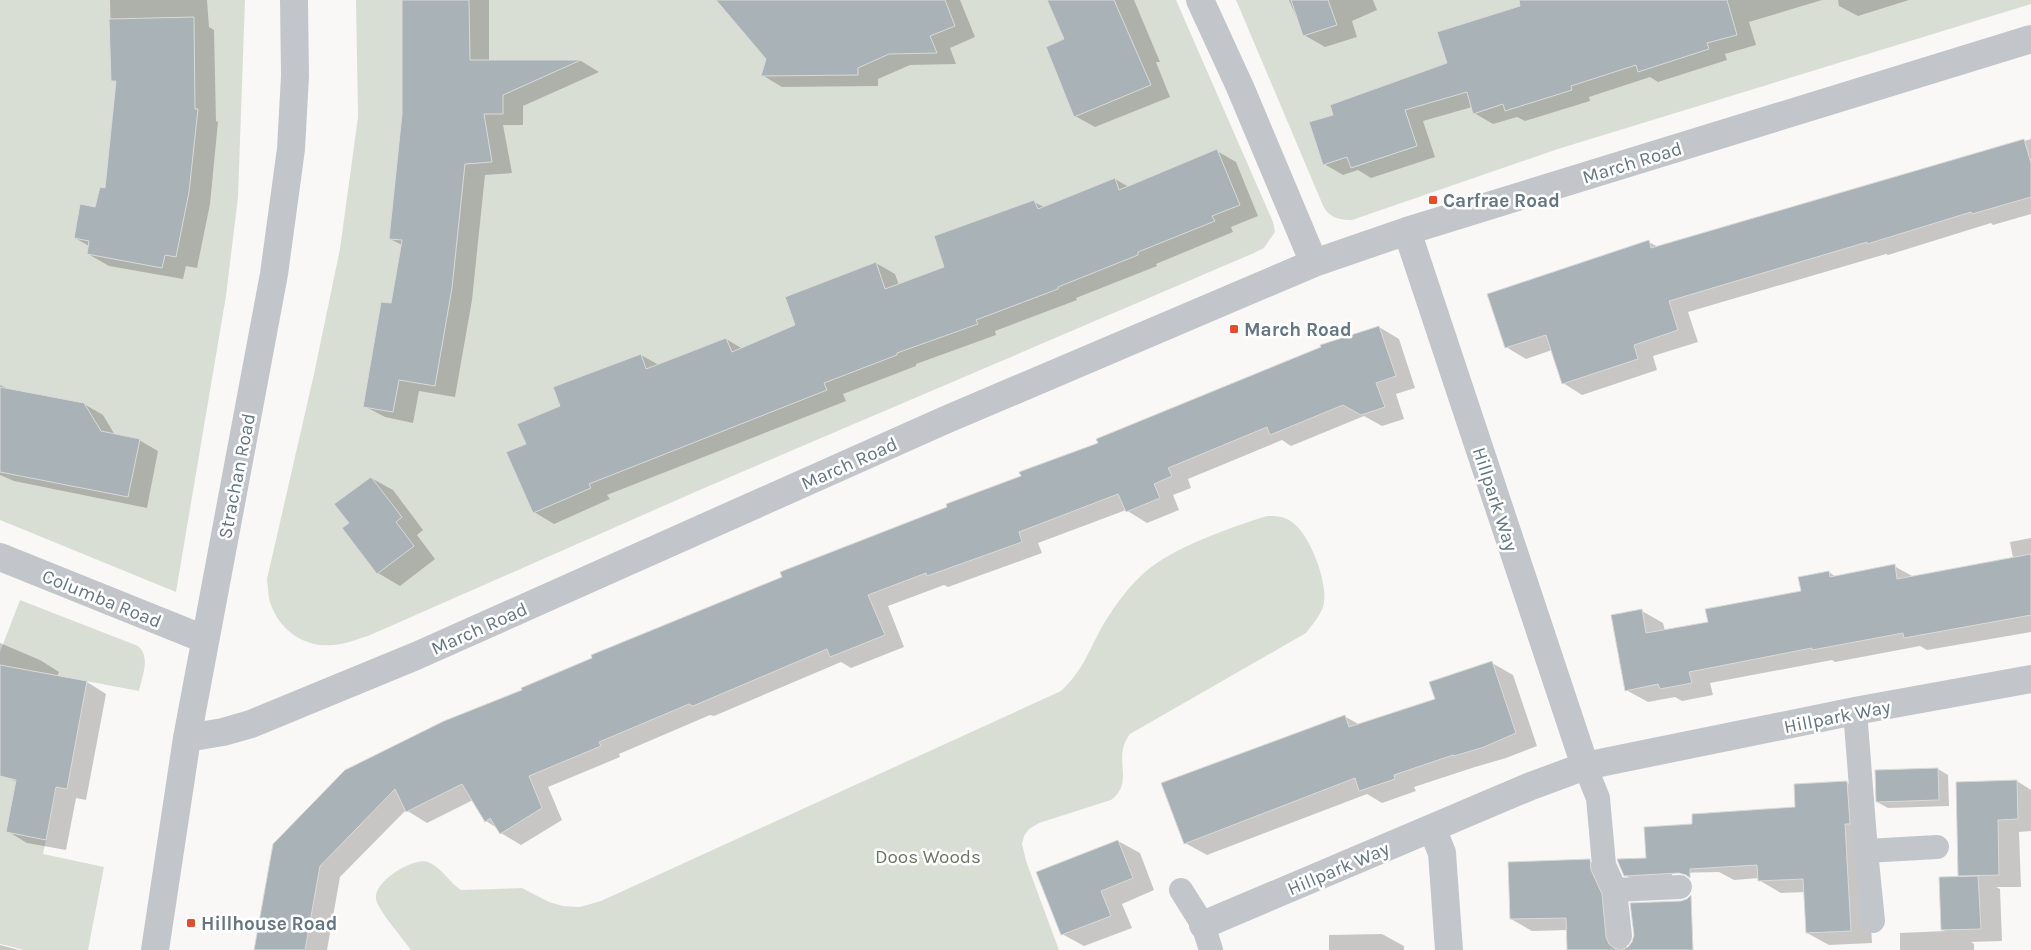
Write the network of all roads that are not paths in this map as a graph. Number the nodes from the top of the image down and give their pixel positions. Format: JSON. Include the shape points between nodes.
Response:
{"nodes":[{"id":1,"x":294,"y":0,"type":"edge"},
{"id":2,"x":1200,"y":0,"type":"edge"},
{"id":3,"x":2031,"y":39,"type":"edge"},
{"id":4,"x":1407,"y":231,"type":"junction"},
{"id":5,"x":1314,"y":264,"type":"junction"},
{"id":6,"x":0,"y":557,"type":"edge"},
{"id":7,"x":204,"y":639,"type":"junction"},
{"id":8,"x":2031,"y":679,"type":"edge"},
{"id":9,"x":1855,"y":711,"type":"junction"},
{"id":10,"x":187,"y":738,"type":"junction"},
{"id":11,"x":1585,"y":766,"type":"junction"},
{"id":12,"x":1432,"y":828,"type":"junction"},
{"id":13,"x":1937,"y":846,"type":"dead end"},
{"id":14,"x":1866,"y":851,"type":"junction"},
{"id":15,"x":1680,"y":887,"type":"dead end"},
{"id":16,"x":1181,"y":890,"type":"dead end"},
{"id":17,"x":1616,"y":890,"type":"junction"},
{"id":18,"x":1874,"y":921,"type":"dead end"},
{"id":19,"x":1620,"y":936,"type":"dead end"},
{"id":20,"x":1207,"y":938,"type":"edge"},
{"id":21,"x":155,"y":950,"type":"edge"},
{"id":22,"x":1449,"y":950,"type":"edge"}],
"edges":[{"from":1,"to":7,"type":"street","name":"Strachan Road","via":[[295,76],[291,149],[276,264]]},
{"from":2,"to":5,"type":"street"},
{"from":3,"to":4,"type":"street","name":"March Road"},
{"from":4,"to":5,"type":"street","name":"March Road"},
{"from":4,"to":11,"type":"street","name":"Hillpark Way"},
{"from":5,"to":10,"type":"street","name":"March Road","via":[[943,421],[416,656],[251,724]]},
{"from":6,"to":7,"type":"street","name":"Columba Road"},
{"from":7,"to":10,"type":"street","name":"Strachan Road"},
{"from":8,"to":9,"type":"street","name":"Hillpark Way"},
{"from":9,"to":11,"type":"street","name":"Hillpark Way"},
{"from":9,"to":14,"type":"lane"},
{"from":10,"to":21,"type":"street","name":"Strachan Road"},
{"from":11,"to":12,"type":"street","name":"Hillpark Way"},
{"from":11,"to":17,"type":"lane","via":[[1598,798],[1604,865]]},
{"from":12,"to":20,"type":"street","name":"Hillpark Way"},
{"from":12,"to":22,"type":"street","via":[[1442,853]]},
{"from":13,"to":14,"type":"lane"},
{"from":14,"to":18,"type":"lane"},
{"from":15,"to":17,"type":"lane"},
{"from":16,"to":20,"type":"lane"},
{"from":17,"to":19,"type":"lane"}]}
